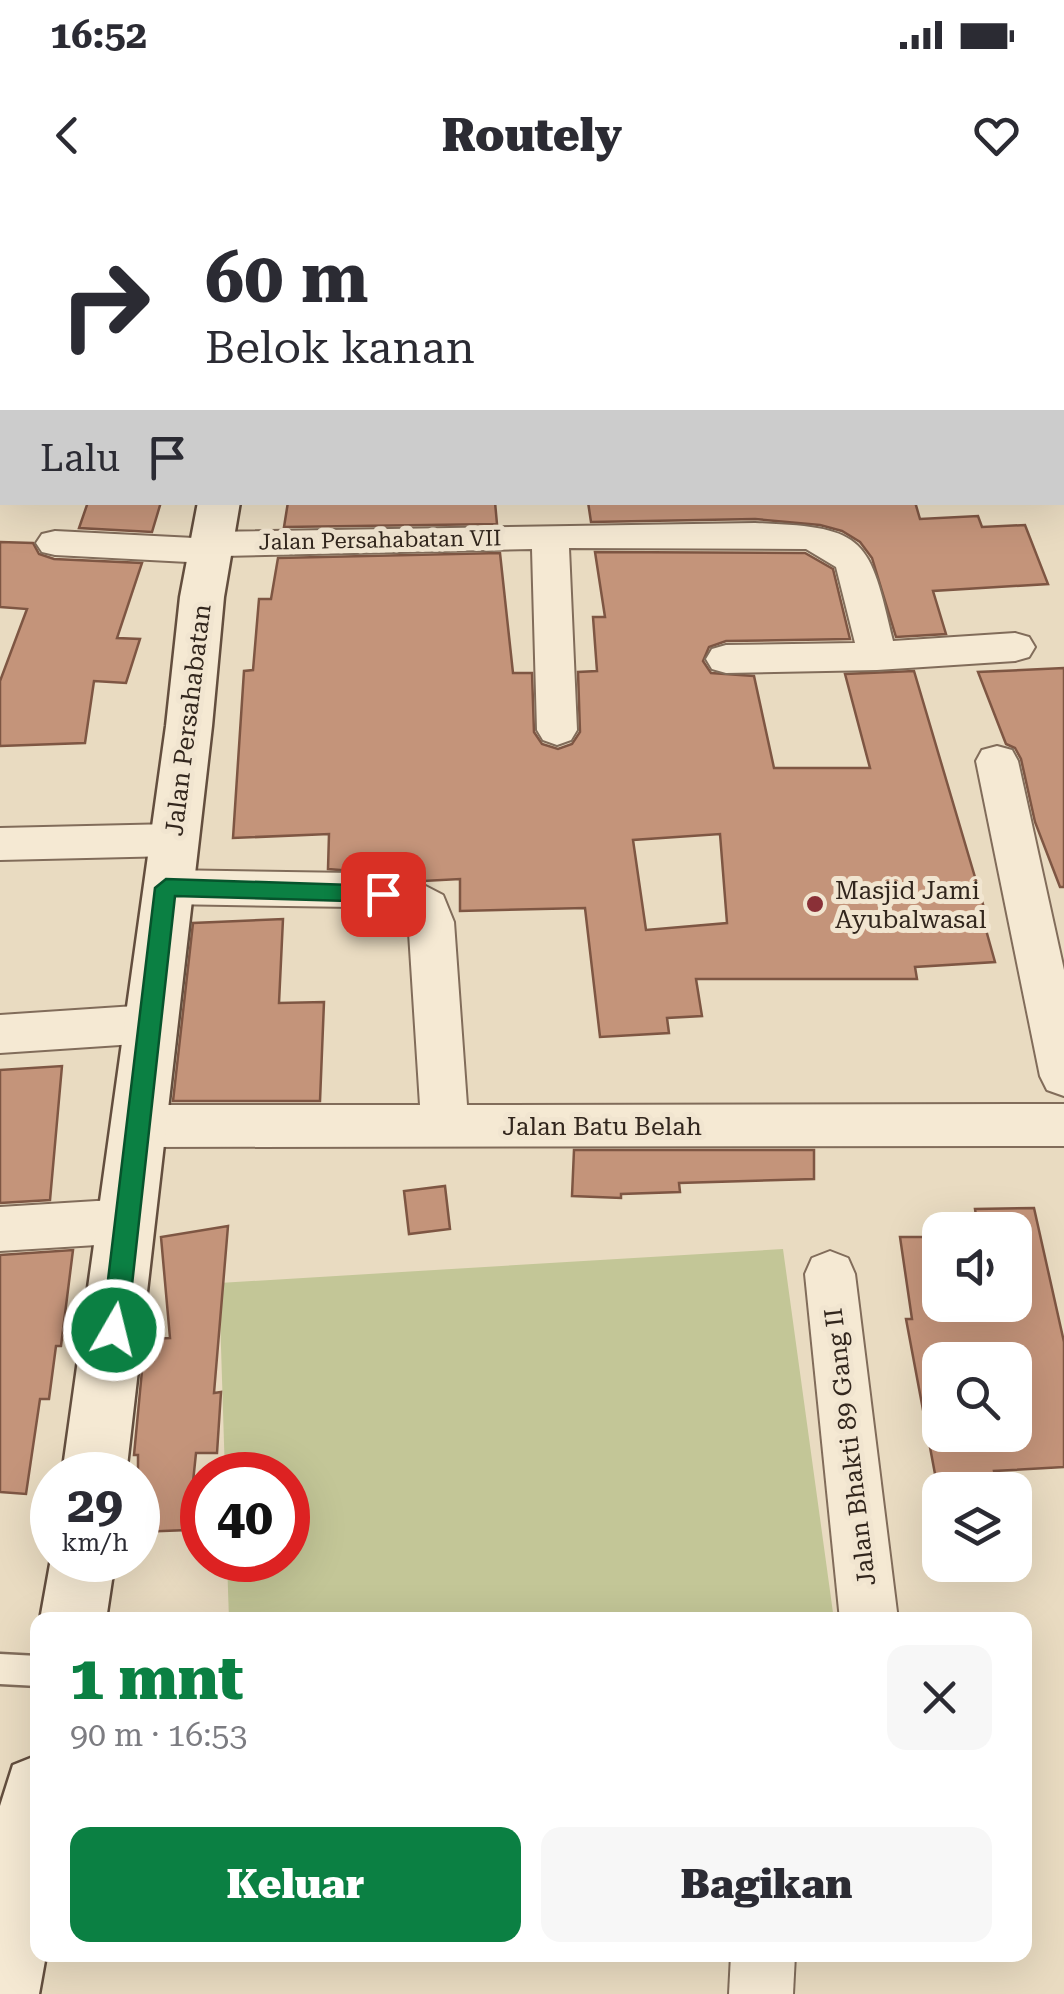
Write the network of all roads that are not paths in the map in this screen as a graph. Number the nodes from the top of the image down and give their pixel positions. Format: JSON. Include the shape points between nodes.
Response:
{"nodes":[{"id":1,"x":679,"y":520,"type":"edge"},
{"id":2,"x":212,"y":532,"type":"edge"},
{"id":3,"x":550,"y":536,"type":"junction"},
{"id":4,"x":56,"y":543,"type":"dead end"},
{"id":5,"x":1015,"y":648,"type":"dead end"},
{"id":6,"x":877,"y":656,"type":"junction"},
{"id":7,"x":726,"y":659,"type":"dead end"},
{"id":8,"x":557,"y":730,"type":"dead end"},
{"id":9,"x":997,"y":760,"type":"dead end"},
{"id":10,"x":0,"y":844,"type":"edge"},
{"id":11,"x":169,"y":864,"type":"junction"},
{"id":12,"x":150,"y":1024,"type":"junction"},
{"id":13,"x":0,"y":1034,"type":"edge"},
{"id":14,"x":1064,"y":1076,"type":"edge"},
{"id":15,"x":1064,"y":1124,"type":"edge"},
{"id":16,"x":139,"y":1126,"type":"junction"},
{"id":17,"x":445,"y":1126,"type":"junction"},
{"id":18,"x":129,"y":1221,"type":"junction"},
{"id":19,"x":0,"y":1229,"type":"edge"},
{"id":20,"x":830,"y":1274,"type":"dead end"},
{"id":21,"x":97,"y":1452,"type":"edge"},
{"id":22,"x":79,"y":1582,"type":"edge"},
{"id":23,"x":74,"y":1612,"type":"edge"},
{"id":24,"x":869,"y":1612,"type":"edge"},
{"id":25,"x":0,"y":1668,"type":"edge"},
{"id":26,"x":30,"y":1670,"type":"edge"},
{"id":27,"x":30,"y":1841,"type":"edge"},
{"id":28,"x":762,"y":1962,"type":"edge"},
{"id":29,"x":2,"y":1994,"type":"edge"},
{"id":30,"x":760,"y":1994,"type":"edge"}],
"edges":[{"from":1,"to":3,"type":"street","name":"Jalan Persahabatan VII"},
{"from":1,"to":6,"type":"street","name":"Jalan Persahabatan VII","via":[[836,547],[856,570]]},
{"from":2,"to":3,"type":"street","name":"Jalan Persahabatan VII"},
{"from":2,"to":4,"type":"street","name":"Jalan Persahabatan VII"},
{"from":2,"to":11,"type":"street","name":"Jalan Persahabatan"},
{"from":3,"to":8,"type":"street"},
{"from":5,"to":6,"type":"street"},
{"from":6,"to":7,"type":"street"},
{"from":9,"to":14,"type":"street"},
{"from":10,"to":11,"type":"street"},
{"from":11,"to":12,"type":"street","name":"Jalan Persahabatan"},
{"from":11,"to":17,"type":"street","via":[[414,897],[426,907]]},
{"from":12,"to":13,"type":"street"},
{"from":12,"to":16,"type":"street","name":"Jalan Persahabatan"},
{"from":15,"to":17,"type":"street","name":"Jalan Batu Belah"},
{"from":16,"to":17,"type":"street","name":"Jalan Batu Belah"},
{"from":16,"to":18,"type":"street","name":"Jalan Persahabatan"},
{"from":18,"to":19,"type":"street"},
{"from":18,"to":21,"type":"street","name":"Jalan Persahabatan"},
{"from":20,"to":24,"type":"street","name":"Jalan Bhakti 89 Gang II"},
{"from":22,"to":23,"type":"street"},
{"from":25,"to":26,"type":"lane"},
{"from":27,"to":29,"type":"street"},
{"from":28,"to":30,"type":"street"}]}
